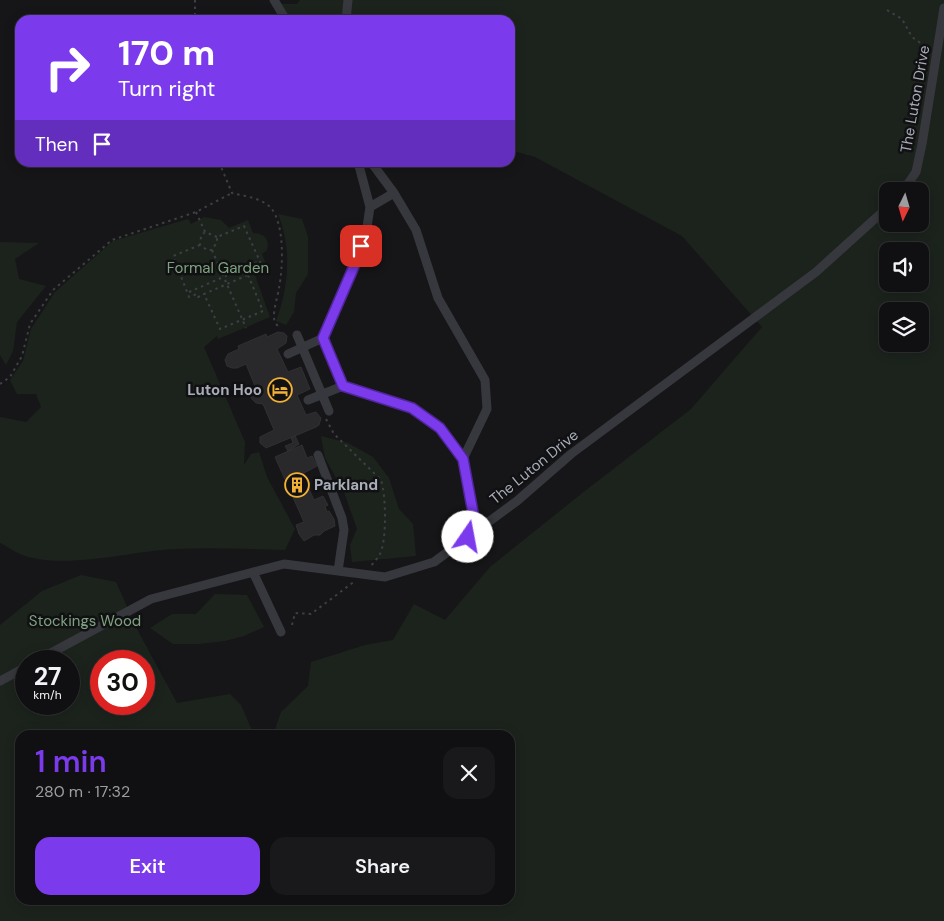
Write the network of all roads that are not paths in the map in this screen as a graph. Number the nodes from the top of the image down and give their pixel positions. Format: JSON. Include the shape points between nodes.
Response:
{"nodes":[{"id":1,"x":274,"y":0,"type":"edge"},
{"id":2,"x":348,"y":0,"type":"edge"},
{"id":3,"x":944,"y":8,"type":"edge"},
{"id":4,"x":283,"y":15,"type":"edge"},
{"id":5,"x":346,"y":15,"type":"edge"},
{"id":6,"x":359,"y":167,"type":"edge"},
{"id":7,"x":375,"y":167,"type":"edge"},
{"id":8,"x":909,"y":182,"type":"edge"},
{"id":9,"x":394,"y":193,"type":"junction"},
{"id":10,"x":370,"y":207,"type":"junction"},
{"id":11,"x":879,"y":215,"type":"edge"},
{"id":12,"x":296,"y":335,"type":"dead end"},
{"id":13,"x":323,"y":338,"type":"junction"},
{"id":14,"x":302,"y":348,"type":"junction"},
{"id":15,"x":288,"y":354,"type":"dead end"},
{"id":16,"x":343,"y":386,"type":"junction"},
{"id":17,"x":322,"y":394,"type":"junction"},
{"id":18,"x":308,"y":400,"type":"dead end"},
{"id":19,"x":329,"y":411,"type":"dead end"},
{"id":20,"x":318,"y":455,"type":"dead end"},
{"id":21,"x":463,"y":459,"type":"junction"},
{"id":22,"x":468,"y":537,"type":"junction"},
{"id":23,"x":338,"y":571,"type":"junction"},
{"id":24,"x":253,"y":572,"type":"junction"},
{"id":25,"x":281,"y":632,"type":"dead end"},
{"id":26,"x":56,"y":650,"type":"edge"},
{"id":27,"x":15,"y":673,"type":"edge"},
{"id":28,"x":0,"y":682,"type":"edge"}],
"edges":[{"from":1,"to":4,"type":"street"},
{"from":2,"to":5,"type":"street"},
{"from":3,"to":8,"type":"street","name":"The Luton Drive","via":[[916,172]]},
{"from":6,"to":10,"type":"street"},
{"from":7,"to":9,"type":"street"},
{"from":9,"to":10,"type":"street"},
{"from":9,"to":21,"type":"street","via":[[416,230],[438,298],[485,380],[487,409]]},
{"from":10,"to":13,"type":"street","via":[[355,264]]},
{"from":11,"to":22,"type":"street","name":"The Luton Drive","via":[[816,272],[571,454],[517,501]]},
{"from":12,"to":14,"type":"street"},
{"from":13,"to":14,"type":"street"},
{"from":13,"to":16,"type":"street"},
{"from":14,"to":15,"type":"street"},
{"from":14,"to":17,"type":"street"},
{"from":16,"to":17,"type":"street"},
{"from":16,"to":21,"type":"street","via":[[412,408],[440,428]]},
{"from":17,"to":18,"type":"street"},
{"from":17,"to":19,"type":"street"},
{"from":20,"to":23,"type":"street","via":[[341,512],[343,540]]},
{"from":21,"to":22,"type":"street","via":[[474,518]]},
{"from":22,"to":23,"type":"street","name":"The Luton Drive","via":[[434,562],[384,577]]},
{"from":23,"to":24,"type":"street","name":"The Luton Drive","via":[[284,564]]},
{"from":24,"to":25,"type":"street"},
{"from":24,"to":26,"type":"street","name":"The Luton Drive","via":[[151,599]]},
{"from":27,"to":28,"type":"street"}]}
